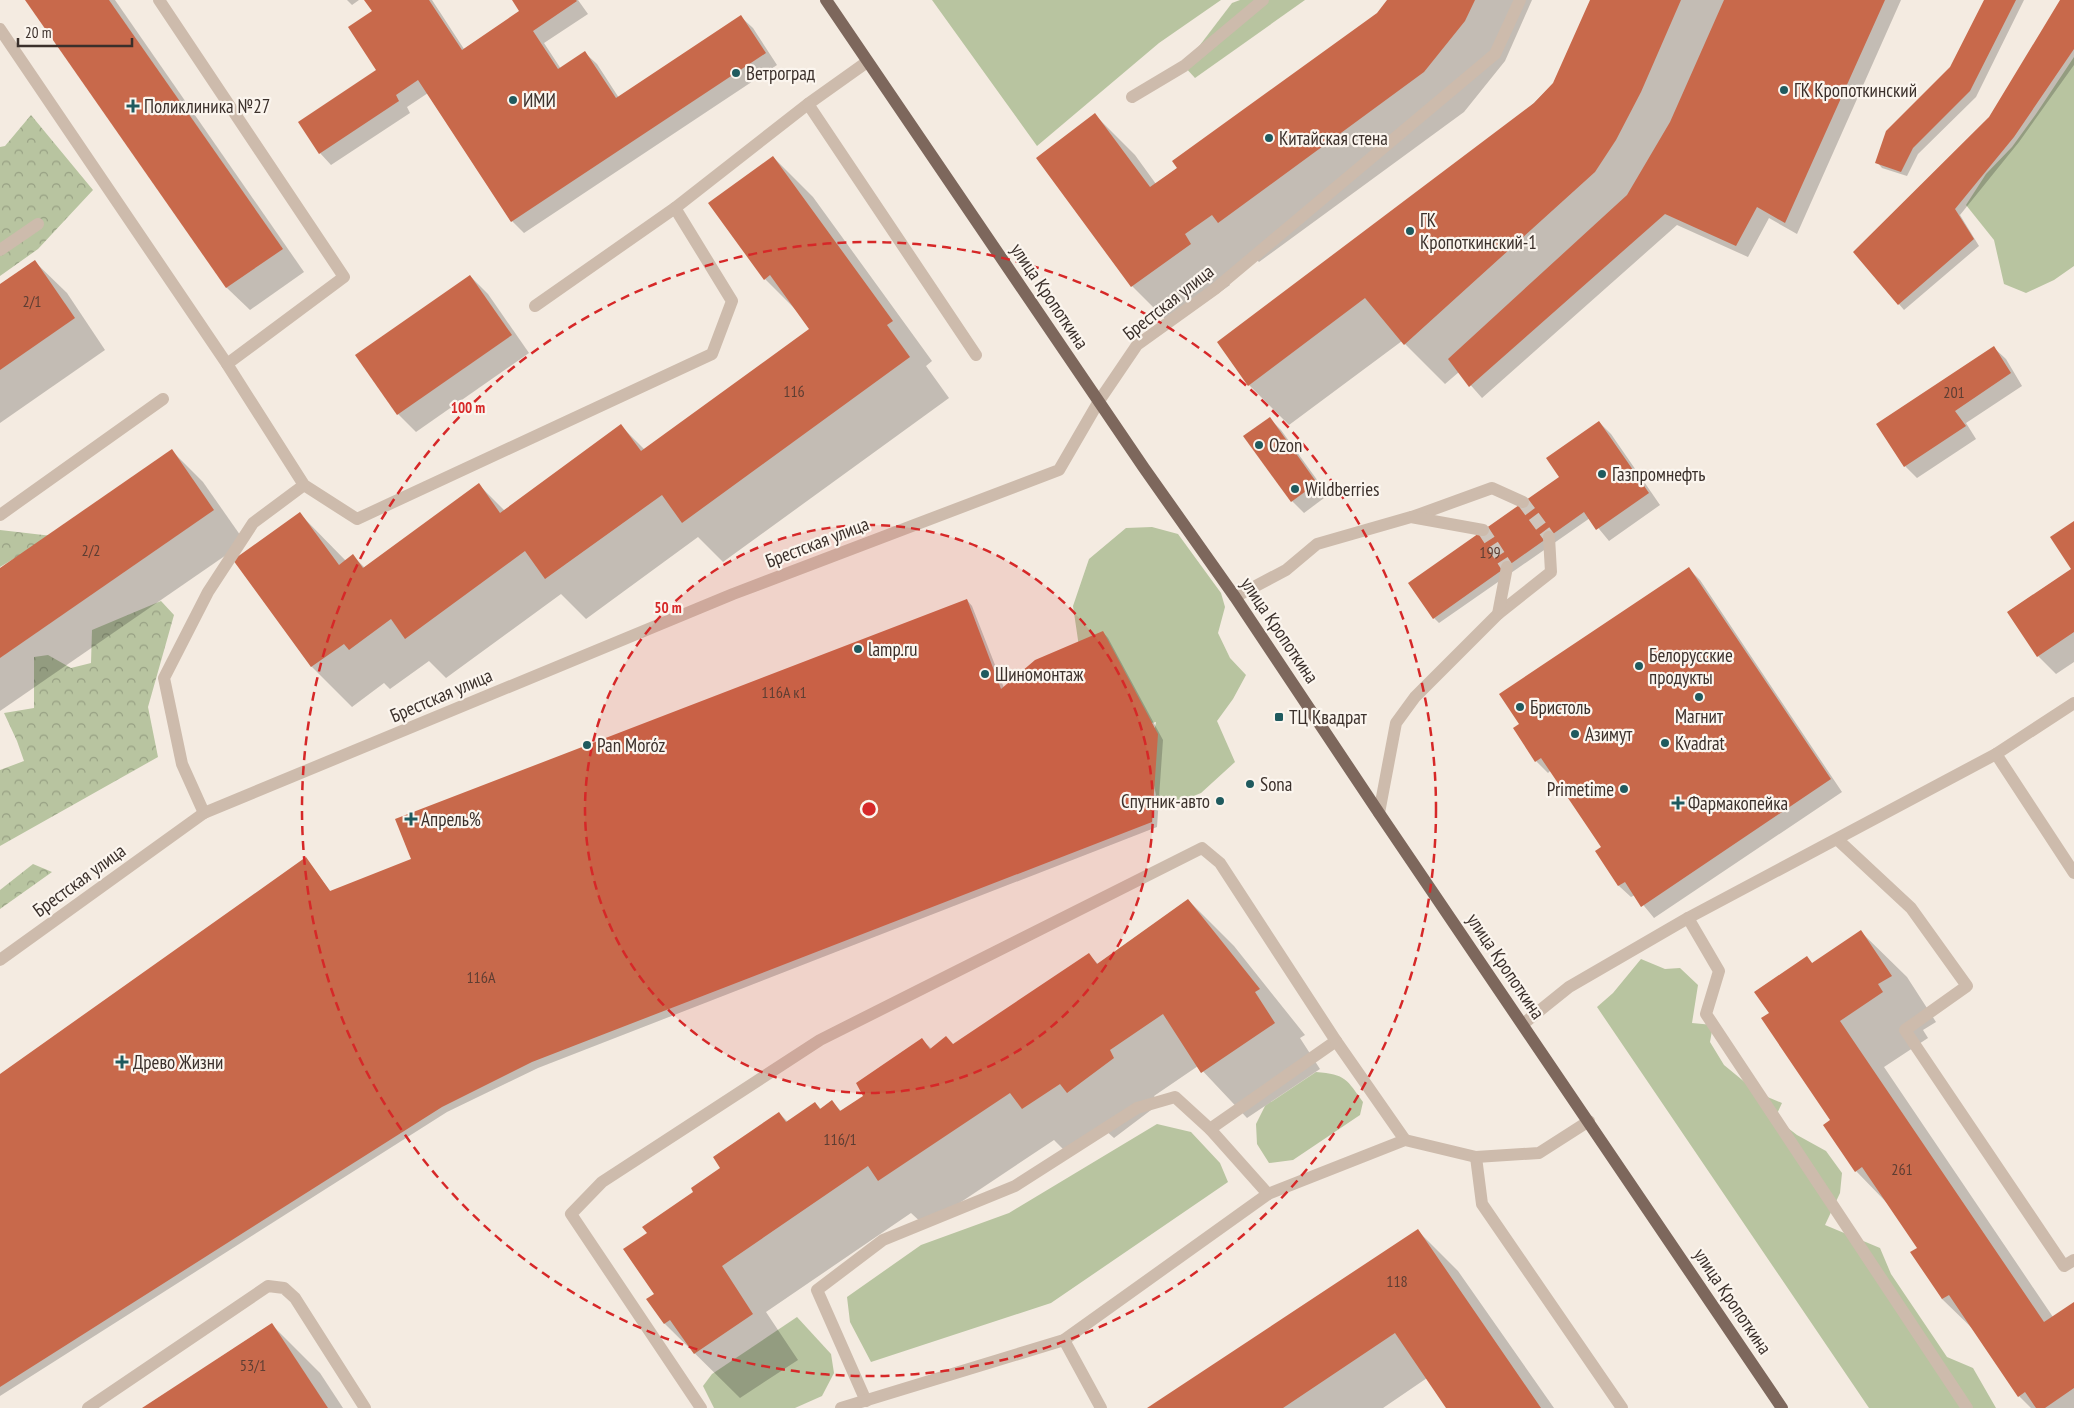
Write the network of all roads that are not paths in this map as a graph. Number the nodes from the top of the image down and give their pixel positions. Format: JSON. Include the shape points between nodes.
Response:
{"nodes":[{"id":1,"x":160,"y":0,"type":"edge"},
{"id":2,"x":826,"y":0,"type":"edge"},
{"id":3,"x":1263,"y":0,"type":"edge"},
{"id":4,"x":1520,"y":0,"type":"edge"},
{"id":5,"x":0,"y":29,"type":"edge"},
{"id":6,"x":867,"y":62,"type":"junction"},
{"id":7,"x":1132,"y":97,"type":"dead end"},
{"id":8,"x":808,"y":104,"type":"junction"},
{"id":9,"x":675,"y":208,"type":"junction"},
{"id":10,"x":38,"y":224,"type":"dead end"},
{"id":11,"x":0,"y":250,"type":"edge"},
{"id":12,"x":535,"y":306,"type":"dead end"},
{"id":13,"x":976,"y":355,"type":"dead end"},
{"id":14,"x":227,"y":364,"type":"junction"},
{"id":15,"x":163,"y":400,"type":"dead end"},
{"id":16,"x":1099,"y":401,"type":"junction"},
{"id":17,"x":304,"y":485,"type":"junction"},
{"id":18,"x":1523,"y":502,"type":"tunnel mouth"},
{"id":19,"x":0,"y":515,"type":"edge"},
{"id":20,"x":1411,"y":517,"type":"junction"},
{"id":21,"x":1483,"y":530,"type":"dead end"},
{"id":22,"x":1549,"y":537,"type":"tunnel mouth"},
{"id":23,"x":1507,"y":567,"type":"tunnel mouth"},
{"id":24,"x":1235,"y":596,"type":"junction"},
{"id":25,"x":1498,"y":614,"type":"junction"},
{"id":26,"x":2074,"y":704,"type":"edge"},
{"id":27,"x":1996,"y":754,"type":"junction"},
{"id":28,"x":204,"y":813,"type":"junction"},
{"id":29,"x":1379,"y":813,"type":"junction"},
{"id":30,"x":1838,"y":840,"type":"junction"},
{"id":31,"x":2074,"y":874,"type":"edge"},
{"id":32,"x":1688,"y":918,"type":"junction"},
{"id":33,"x":0,"y":960,"type":"edge"},
{"id":34,"x":1523,"y":1024,"type":"junction"},
{"id":35,"x":1336,"y":1041,"type":"junction"},
{"id":36,"x":1589,"y":1121,"type":"junction"},
{"id":37,"x":1210,"y":1129,"type":"junction"},
{"id":38,"x":1405,"y":1140,"type":"junction"},
{"id":39,"x":1476,"y":1157,"type":"junction"},
{"id":40,"x":1268,"y":1194,"type":"junction"},
{"id":41,"x":2074,"y":1260,"type":"edge"},
{"id":42,"x":1064,"y":1340,"type":"junction"},
{"id":43,"x":866,"y":1401,"type":"junction"},
{"id":44,"x":88,"y":1408,"type":"edge"},
{"id":45,"x":365,"y":1408,"type":"edge"},
{"id":46,"x":702,"y":1408,"type":"edge"},
{"id":47,"x":841,"y":1408,"type":"edge"},
{"id":48,"x":1101,"y":1408,"type":"edge"},
{"id":49,"x":1622,"y":1408,"type":"edge"},
{"id":50,"x":1782,"y":1408,"type":"edge"},
{"id":51,"x":1967,"y":1408,"type":"edge"}],
"edges":[{"from":1,"to":14,"type":"street","via":[[344,277]]},
{"from":2,"to":6,"type":"main road","name":"улица Кропоткина"},
{"from":3,"to":7,"type":"street","via":[[1184,66]]},
{"from":4,"to":16,"type":"street","name":"Брестская улица","via":[[1495,54],[1215,288],[1137,345]]},
{"from":5,"to":14,"type":"street"},
{"from":6,"to":8,"type":"street"},
{"from":6,"to":16,"type":"main road","name":"улица Кропоткина"},
{"from":8,"to":9,"type":"street"},
{"from":8,"to":13,"type":"street"},
{"from":9,"to":12,"type":"street"},
{"from":9,"to":17,"type":"street","via":[[732,301],[712,354],[357,519]]},
{"from":10,"to":11,"type":"street"},
{"from":14,"to":17,"type":"street"},
{"from":15,"to":19,"type":"street"},
{"from":16,"to":24,"type":"main road","name":"улица Кропоткина"},
{"from":16,"to":28,"type":"street","name":"Брестская улица","via":[[1059,470],[733,594]]},
{"from":17,"to":28,"type":"street","via":[[253,523],[208,592],[164,678],[182,764]]},
{"from":18,"to":20,"type":"street","via":[[1492,488]]},
{"from":20,"to":21,"type":"street"},
{"from":20,"to":24,"type":"street","via":[[1317,544],[1286,570]]},
{"from":22,"to":25,"type":"street","via":[[1551,572]]},
{"from":23,"to":25,"type":"street"},
{"from":24,"to":29,"type":"main road","name":"улица Кропоткина"},
{"from":25,"to":29,"type":"street","via":[[1415,697],[1396,723]]},
{"from":26,"to":27,"type":"street"},
{"from":27,"to":30,"type":"street"},
{"from":27,"to":31,"type":"street"},
{"from":28,"to":33,"type":"street","name":"Брестская улица"},
{"from":29,"to":34,"type":"main road","name":"улица Кропоткина"},
{"from":30,"to":32,"type":"street"},
{"from":30,"to":41,"type":"street","via":[[1911,908],[1966,986],[1905,1030],[2064,1266]]},
{"from":32,"to":34,"type":"street","via":[[1569,987]]},
{"from":32,"to":51,"type":"street","via":[[1719,971],[1706,1014]]},
{"from":34,"to":36,"type":"main road","name":"улица Кропоткина"},
{"from":35,"to":37,"type":"street"},
{"from":35,"to":38,"type":"street"},
{"from":35,"to":46,"type":"street","via":[[1220,863],[1202,848],[820,1040],[602,1182],[571,1214]]},
{"from":36,"to":39,"type":"street","via":[[1539,1153]]},
{"from":36,"to":50,"type":"main road","name":"улица Кропоткина"},
{"from":37,"to":40,"type":"street"},
{"from":37,"to":43,"type":"street","via":[[1174,1097],[1137,1108],[1015,1186],[883,1240],[817,1290]]},
{"from":38,"to":39,"type":"street"},
{"from":38,"to":40,"type":"street"},
{"from":39,"to":49,"type":"street","via":[[1482,1204]]},
{"from":40,"to":42,"type":"street"},
{"from":42,"to":43,"type":"street"},
{"from":42,"to":48,"type":"street"},
{"from":43,"to":47,"type":"street"},
{"from":44,"to":45,"type":"street","via":[[268,1286],[284,1288],[294,1298]]}]}
